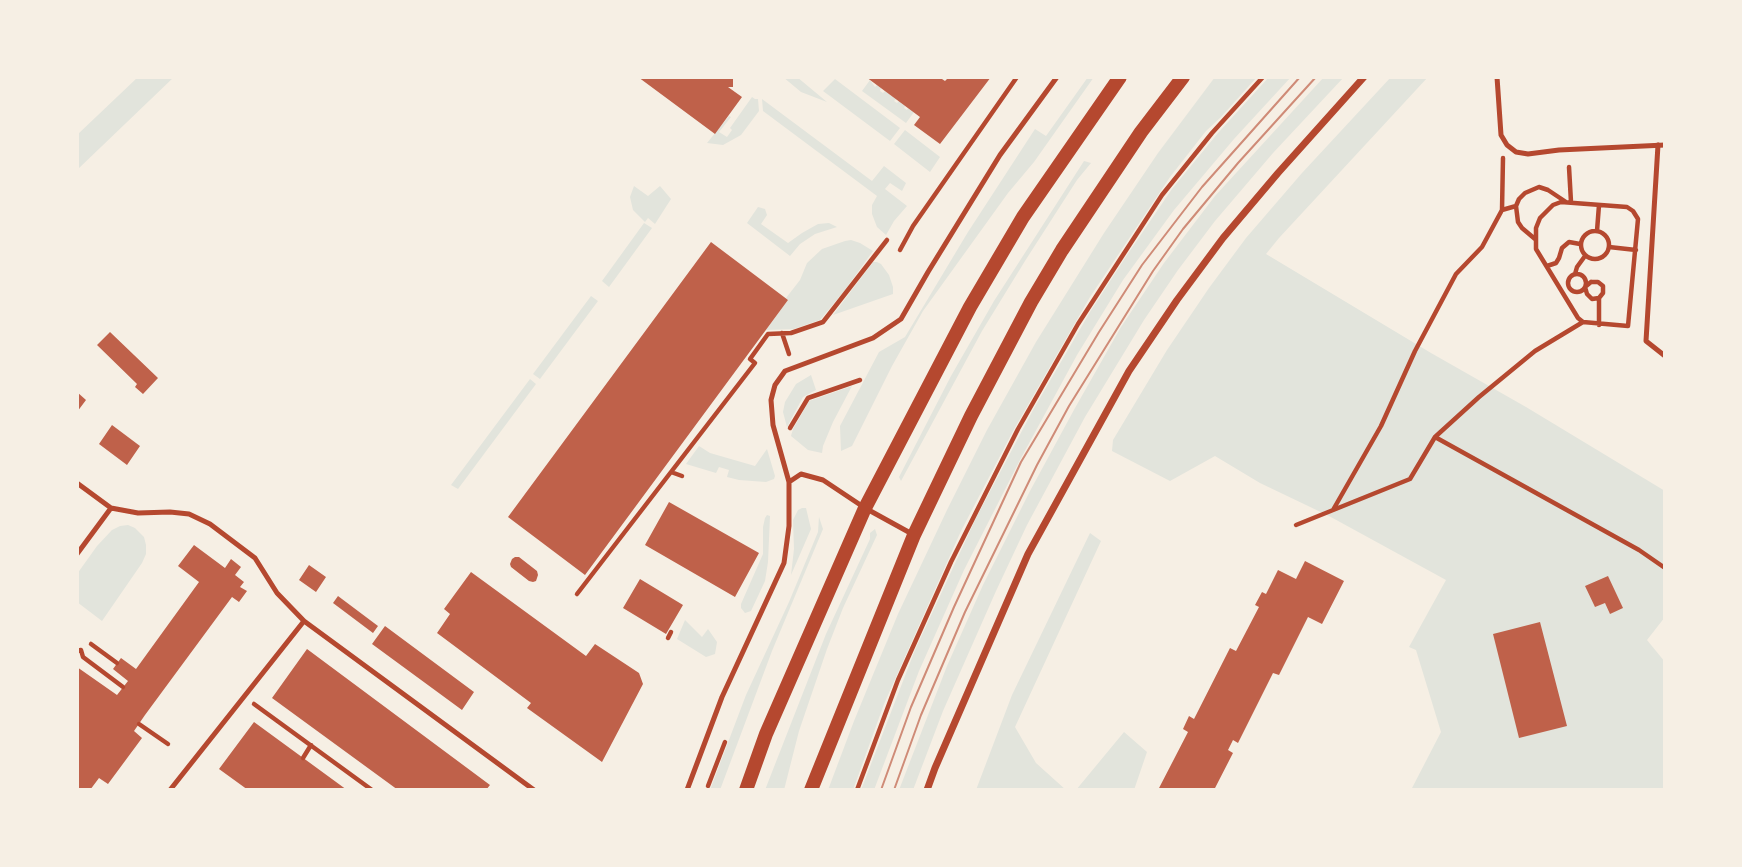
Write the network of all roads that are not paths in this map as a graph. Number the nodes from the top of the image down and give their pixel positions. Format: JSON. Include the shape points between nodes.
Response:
{"nodes":[{"id":1,"x":1057,"y":77,"type":"edge"},
{"id":2,"x":1120,"y":77,"type":"edge"},
{"id":3,"x":1183,"y":77,"type":"edge"},
{"id":4,"x":1364,"y":77,"type":"edge"},
{"id":5,"x":1497,"y":77,"type":"edge"},
{"id":6,"x":1661,"y":145,"type":"edge"},
{"id":7,"x":1665,"y":356,"type":"edge"},
{"id":8,"x":789,"y":482,"type":"junction"},
{"id":9,"x":77,"y":483,"type":"edge"},
{"id":10,"x":111,"y":508,"type":"junction"},
{"id":11,"x":865,"y":508,"type":"junction"},
{"id":12,"x":914,"y":535,"type":"junction"},
{"id":13,"x":77,"y":554,"type":"edge"},
{"id":14,"x":304,"y":621,"type":"junction"},
{"id":15,"x":170,"y":790,"type":"edge"},
{"id":16,"x":534,"y":790,"type":"edge"},
{"id":17,"x":687,"y":790,"type":"edge"},
{"id":18,"x":746,"y":790,"type":"edge"},
{"id":19,"x":811,"y":790,"type":"edge"},
{"id":20,"x":927,"y":790,"type":"edge"}],
"edges":[{"from":1,"to":8,"type":"lane","via":[[1000,155],[901,319],[873,338],[785,371],[775,384],[773,425]]},
{"from":2,"to":11,"type":"main road","via":[[1023,217],[970,307]]},
{"from":3,"to":12,"type":"main road","via":[[1099,193],[1031,302]]},
{"from":4,"to":20,"type":"street","via":[[1240,217],[1129,371],[1028,554]]},
{"from":5,"to":6,"type":"lane","via":[[1501,135],[1516,152]]},
{"from":6,"to":7,"type":"lane","via":[[1645,328],[1646,341]]},
{"from":8,"to":11,"type":"lane","via":[[801,474],[824,480]]},
{"from":8,"to":17,"type":"lane","via":[[784,564],[722,697]]},
{"from":9,"to":10,"type":"lane"},
{"from":10,"to":13,"type":"lane"},
{"from":10,"to":14,"type":"lane","via":[[189,514],[210,524],[255,558],[277,593]]},
{"from":11,"to":12,"type":"lane"},
{"from":11,"to":18,"type":"main road"},
{"from":12,"to":19,"type":"main road"},
{"from":14,"to":15,"type":"lane"},
{"from":14,"to":16,"type":"lane"}]}
